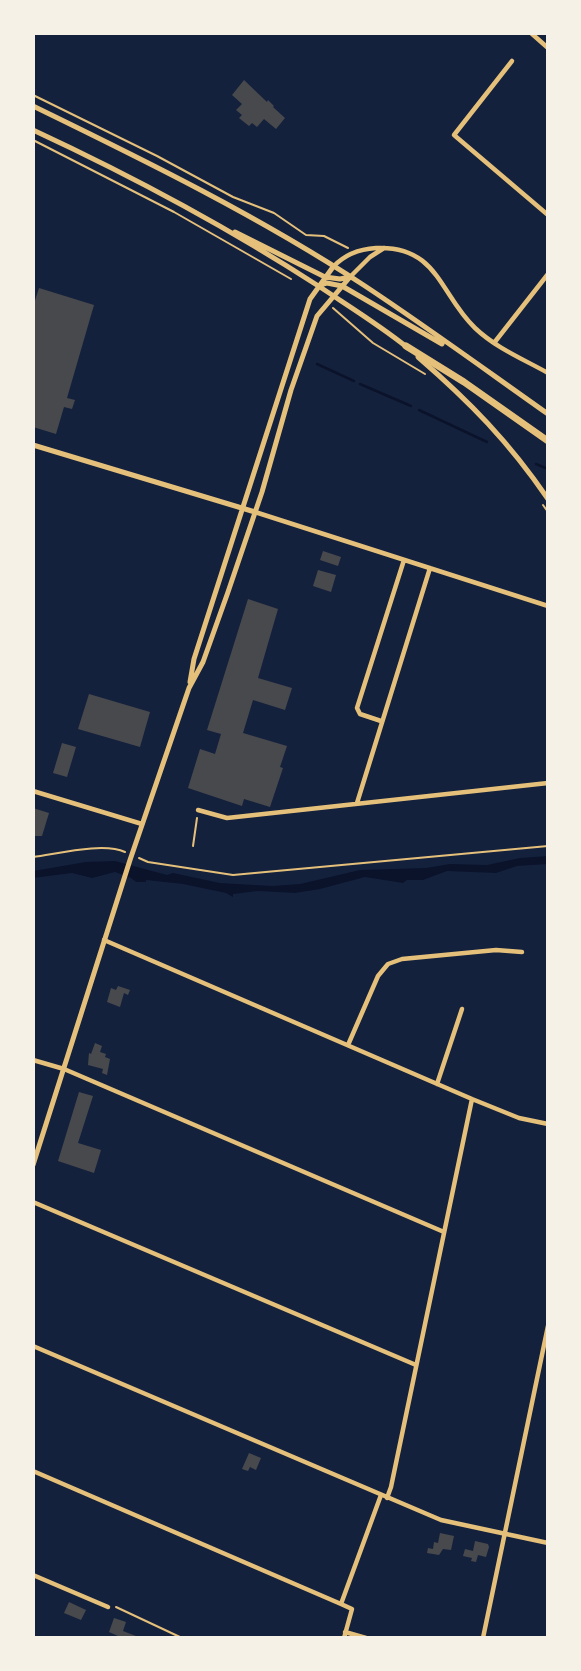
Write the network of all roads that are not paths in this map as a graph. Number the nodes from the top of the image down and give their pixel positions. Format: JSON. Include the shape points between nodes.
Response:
{"nodes":[{"id":1,"x":531,"y":33,"type":"edge"},
{"id":2,"x":548,"y":48,"type":"edge"},
{"id":3,"x":512,"y":61,"type":"dead end"},
{"id":4,"x":33,"y":106,"type":"edge"},
{"id":5,"x":33,"y":130,"type":"edge"},
{"id":6,"x":199,"y":215,"type":"junction"},
{"id":7,"x":548,"y":215,"type":"edge"},
{"id":8,"x":385,"y":248,"type":"junction"},
{"id":9,"x":333,"y":267,"type":"junction"},
{"id":10,"x":548,"y":274,"type":"edge"},
{"id":11,"x":326,"y":277,"type":"junction"},
{"id":12,"x":350,"y":277,"type":"junction"},
{"id":13,"x":318,"y":286,"type":"junction"},
{"id":14,"x":342,"y":286,"type":"junction"},
{"id":15,"x":333,"y":296,"type":"junction"},
{"id":16,"x":494,"y":343,"type":"junction"},
{"id":17,"x":406,"y":346,"type":"junction"},
{"id":18,"x":470,"y":359,"type":"junction"},
{"id":19,"x":548,"y":373,"type":"edge"},
{"id":20,"x":548,"y":414,"type":"edge"},
{"id":21,"x":548,"y":441,"type":"edge"},
{"id":22,"x":33,"y":445,"type":"edge"},
{"id":23,"x":548,"y":499,"type":"edge"},
{"id":24,"x":242,"y":509,"type":"junction"},
{"id":25,"x":255,"y":512,"type":"junction"},
{"id":26,"x":404,"y":560,"type":"junction"},
{"id":27,"x":430,"y":568,"type":"junction"},
{"id":28,"x":548,"y":606,"type":"edge"},
{"id":29,"x":190,"y":688,"type":"junction"},
{"id":30,"x":381,"y":721,"type":"junction"},
{"id":31,"x":548,"y":783,"type":"edge"},
{"id":32,"x":33,"y":791,"type":"edge"},
{"id":33,"x":357,"y":803,"type":"junction"},
{"id":34,"x":198,"y":810,"type":"road end"},
{"id":35,"x":142,"y":824,"type":"junction"},
{"id":36,"x":104,"y":940,"type":"junction"},
{"id":37,"x":522,"y":952,"type":"dead end"},
{"id":38,"x":462,"y":1009,"type":"dead end"},
{"id":39,"x":348,"y":1045,"type":"junction"},
{"id":40,"x":33,"y":1060,"type":"edge"},
{"id":41,"x":64,"y":1069,"type":"junction"},
{"id":42,"x":437,"y":1084,"type":"junction"},
{"id":43,"x":472,"y":1099,"type":"junction"},
{"id":44,"x":548,"y":1124,"type":"edge"},
{"id":45,"x":33,"y":1165,"type":"edge"},
{"id":46,"x":33,"y":1202,"type":"edge"},
{"id":47,"x":444,"y":1232,"type":"junction"},
{"id":48,"x":548,"y":1326,"type":"edge"},
{"id":49,"x":33,"y":1346,"type":"edge"},
{"id":50,"x":416,"y":1365,"type":"junction"},
{"id":51,"x":33,"y":1471,"type":"edge"},
{"id":52,"x":381,"y":1495,"type":"junction"},
{"id":53,"x":387,"y":1498,"type":"junction"},
{"id":54,"x":505,"y":1534,"type":"junction"},
{"id":55,"x":548,"y":1543,"type":"edge"},
{"id":56,"x":33,"y":1575,"type":"edge"},
{"id":57,"x":341,"y":1604,"type":"junction"},
{"id":58,"x":109,"y":1606,"type":"road end"},
{"id":59,"x":345,"y":1635,"type":"edge"},
{"id":60,"x":366,"y":1638,"type":"edge"},
{"id":61,"x":483,"y":1638,"type":"edge"}],
"edges":[{"from":1,"to":2,"type":"street"},
{"from":3,"to":7,"type":"street","via":[[454,135]]},
{"from":4,"to":9,"type":"street","via":[[177,176]]},
{"from":5,"to":6,"type":"street"},
{"from":6,"to":11,"type":"street"},
{"from":6,"to":13,"type":"street"},
{"from":8,"to":9,"type":"street","via":[[354,252]]},
{"from":8,"to":12,"type":"street"},
{"from":8,"to":16,"type":"street","via":[[408,253],[429,266],[469,322]]},
{"from":9,"to":11,"type":"street"},
{"from":9,"to":12,"type":"street"},
{"from":10,"to":16,"type":"street"},
{"from":11,"to":12,"type":"street"},
{"from":11,"to":13,"type":"street"},
{"from":12,"to":14,"type":"street"},
{"from":12,"to":18,"type":"street"},
{"from":13,"to":14,"type":"street"},
{"from":13,"to":15,"type":"street"},
{"from":13,"to":24,"type":"street"},
{"from":14,"to":15,"type":"street"},
{"from":14,"to":18,"type":"street"},
{"from":15,"to":17,"type":"street"},
{"from":15,"to":25,"type":"street","via":[[313,327],[290,390]]},
{"from":16,"to":19,"type":"street"},
{"from":17,"to":21,"type":"highway"},
{"from":17,"to":23,"type":"street","via":[[492,426]]},
{"from":18,"to":20,"type":"street"},
{"from":22,"to":24,"type":"street"},
{"from":24,"to":25,"type":"street"},
{"from":24,"to":29,"type":"street","via":[[194,659]]},
{"from":25,"to":26,"type":"street"},
{"from":25,"to":29,"type":"street"},
{"from":26,"to":27,"type":"street"},
{"from":26,"to":30,"type":"street","via":[[357,708],[360,714]]},
{"from":27,"to":28,"type":"street"},
{"from":27,"to":30,"type":"street"},
{"from":29,"to":35,"type":"street"},
{"from":30,"to":33,"type":"street"},
{"from":31,"to":33,"type":"street"},
{"from":32,"to":35,"type":"street"},
{"from":33,"to":34,"type":"street","via":[[227,818]]},
{"from":35,"to":36,"type":"street"},
{"from":36,"to":39,"type":"street"},
{"from":36,"to":41,"type":"street"},
{"from":37,"to":39,"type":"street","via":[[456,953],[388,964],[378,976]]},
{"from":38,"to":42,"type":"street"},
{"from":39,"to":42,"type":"street"},
{"from":40,"to":41,"type":"street"},
{"from":41,"to":45,"type":"street"},
{"from":41,"to":47,"type":"street"},
{"from":42,"to":43,"type":"street"},
{"from":43,"to":44,"type":"street"},
{"from":43,"to":47,"type":"street"},
{"from":46,"to":50,"type":"street"},
{"from":47,"to":50,"type":"street"},
{"from":48,"to":54,"type":"street"},
{"from":49,"to":52,"type":"street"},
{"from":50,"to":53,"type":"street"},
{"from":51,"to":57,"type":"street"},
{"from":52,"to":53,"type":"street"},
{"from":52,"to":57,"type":"street"},
{"from":53,"to":54,"type":"street","via":[[441,1520]]},
{"from":54,"to":55,"type":"street"},
{"from":54,"to":61,"type":"street"},
{"from":56,"to":58,"type":"street"},
{"from":57,"to":59,"type":"street","via":[[352,1609]]},
{"from":59,"to":60,"type":"street"}]}
